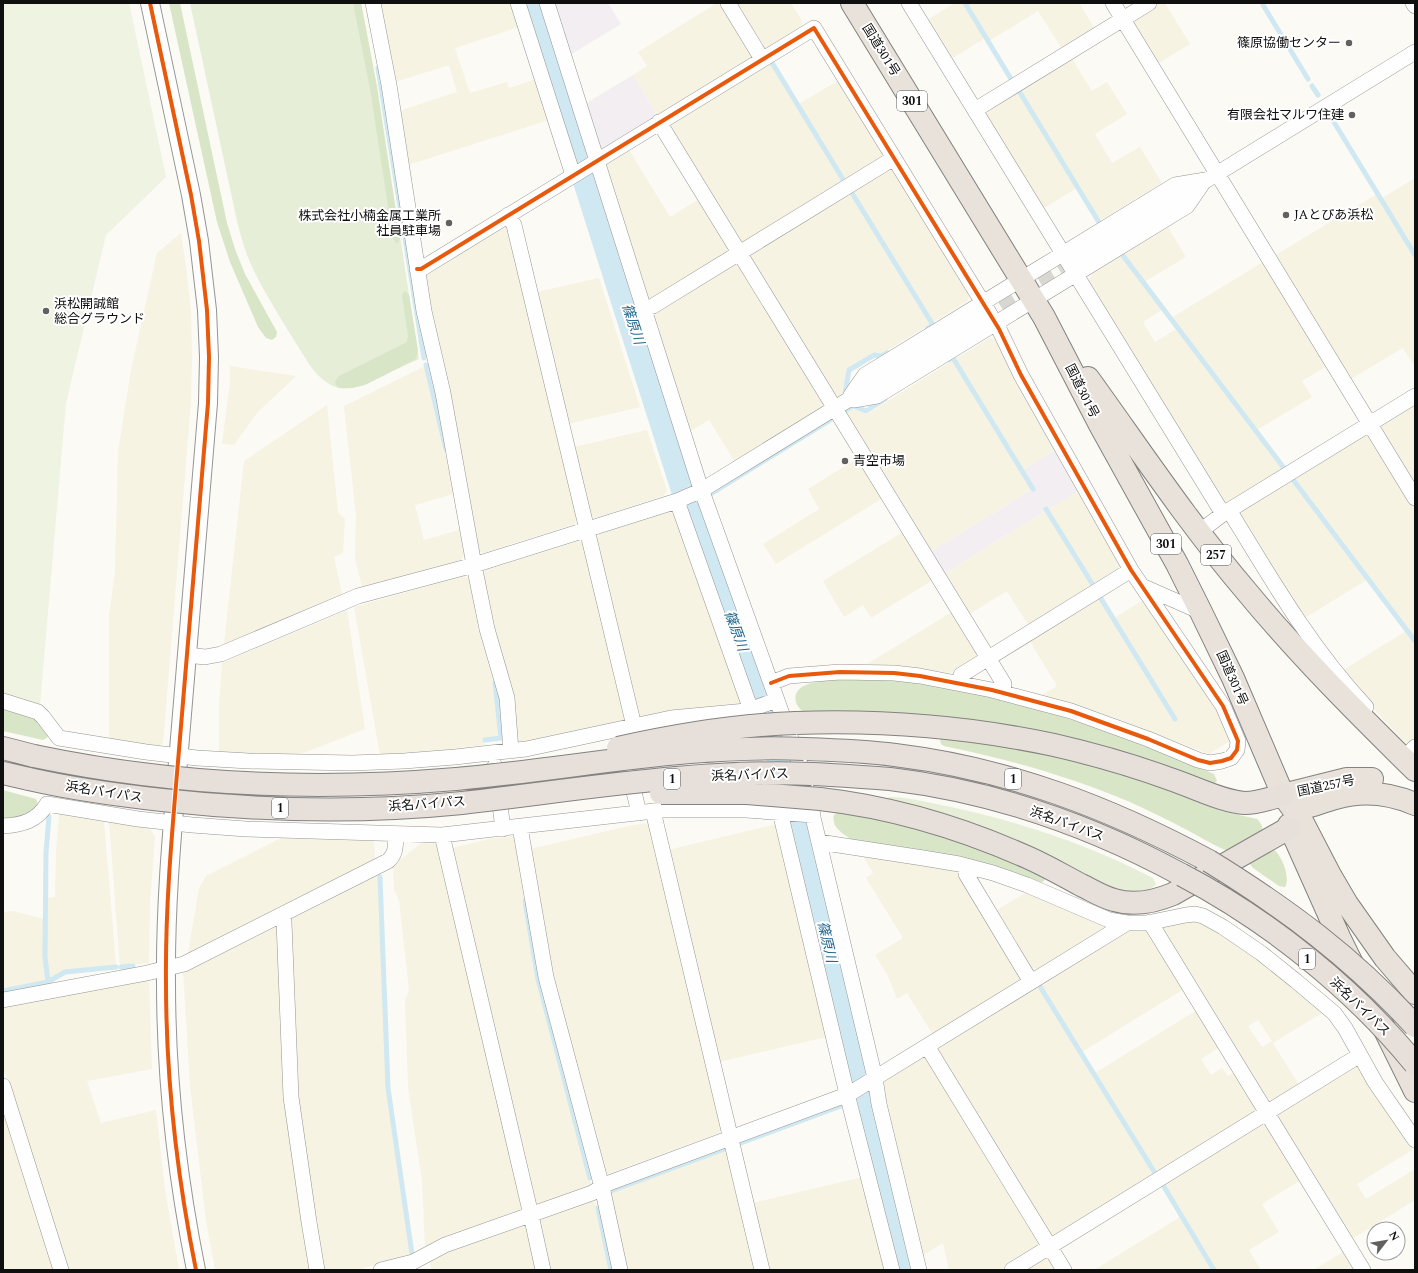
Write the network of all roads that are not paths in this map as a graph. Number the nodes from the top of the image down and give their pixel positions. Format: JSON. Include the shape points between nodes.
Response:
{"nodes":[{"id":1,"x":150,"y":3,"type":"edge"},
{"id":2,"x":373,"y":3,"type":"edge"},
{"id":3,"x":518,"y":3,"type":"edge"},
{"id":4,"x":547,"y":3,"type":"edge"},
{"id":5,"x":728,"y":3,"type":"edge"},
{"id":6,"x":852,"y":3,"type":"edge"},
{"id":7,"x":909,"y":3,"type":"edge"},
{"id":8,"x":1113,"y":3,"type":"edge"},
{"id":9,"x":1149,"y":3,"type":"edge"},
{"id":10,"x":1413,"y":3,"type":"edge"},
{"id":11,"x":1415,"y":6,"type":"edge"},
{"id":12,"x":1123,"y":19,"type":"junction"},
{"id":13,"x":1415,"y":52,"type":"edge"},
{"id":14,"x":762,"y":59,"type":"junction"},
{"id":15,"x":975,"y":110,"type":"junction"},
{"id":16,"x":659,"y":122,"type":"junction"},
{"id":17,"x":894,"y":158,"type":"junction"},
{"id":18,"x":594,"y":162,"type":"junction"},
{"id":19,"x":574,"y":174,"type":"junction"},
{"id":20,"x":1211,"y":177,"type":"junction"},
{"id":21,"x":508,"y":215,"type":"junction"},
{"id":22,"x":739,"y":254,"type":"junction"},
{"id":23,"x":1071,"y":263,"type":"junction"},
{"id":24,"x":417,"y":269,"type":"junction"},
{"id":25,"x":1021,"y":279,"type":"junction"},
{"id":26,"x":983,"y":303,"type":"junction"},
{"id":27,"x":1039,"y":308,"type":"junction"},
{"id":28,"x":644,"y":309,"type":"junction"},
{"id":29,"x":981,"y":318,"type":"tunnel mouth"},
{"id":30,"x":995,"y":323,"type":"junction"},
{"id":31,"x":1415,"y":396,"type":"edge"},
{"id":32,"x":840,"y":404,"type":"junction"},
{"id":33,"x":1370,"y":424,"type":"junction"},
{"id":34,"x":698,"y":491,"type":"junction"},
{"id":35,"x":1415,"y":498,"type":"edge"},
{"id":36,"x":678,"y":500,"type":"junction"},
{"id":37,"x":1226,"y":512,"type":"junction"},
{"id":38,"x":587,"y":529,"type":"junction"},
{"id":39,"x":1199,"y":532,"type":"junction"},
{"id":40,"x":474,"y":564,"type":"junction"},
{"id":41,"x":1131,"y":570,"type":"junction"},
{"id":42,"x":1141,"y":586,"type":"junction"},
{"id":43,"x":1201,"y":612,"type":"junction"},
{"id":44,"x":187,"y":655,"type":"junction"},
{"id":45,"x":988,"y":658,"type":"junction"},
{"id":46,"x":771,"y":683,"type":"junction"},
{"id":47,"x":959,"y":683,"type":"junction"},
{"id":48,"x":1002,"y":693,"type":"junction"},
{"id":49,"x":3,"y":701,"type":"edge"},
{"id":50,"x":774,"y":701,"type":"junction"},
{"id":51,"x":748,"y":710,"type":"junction"},
{"id":52,"x":627,"y":728,"type":"junction"},
{"id":53,"x":59,"y":738,"type":"junction"},
{"id":54,"x":3,"y":748,"type":"edge"},
{"id":55,"x":511,"y":751,"type":"junction"},
{"id":56,"x":494,"y":753,"type":"junction"},
{"id":57,"x":178,"y":756,"type":"junction"},
{"id":58,"x":1412,"y":757,"type":"edge"},
{"id":59,"x":529,"y":770,"type":"junction"},
{"id":60,"x":3,"y":773,"type":"edge"},
{"id":61,"x":1415,"y":790,"type":"edge"},
{"id":62,"x":532,"y":794,"type":"junction"},
{"id":63,"x":1283,"y":795,"type":"junction"},
{"id":64,"x":47,"y":804,"type":"junction"},
{"id":65,"x":1415,"y":804,"type":"edge"},
{"id":66,"x":813,"y":810,"type":"junction"},
{"id":67,"x":646,"y":812,"type":"junction"},
{"id":68,"x":778,"y":812,"type":"junction"},
{"id":69,"x":1415,"y":816,"type":"edge"},
{"id":70,"x":173,"y":823,"type":"junction"},
{"id":71,"x":3,"y":826,"type":"edge"},
{"id":72,"x":1296,"y":826,"type":"junction"},
{"id":73,"x":520,"y":827,"type":"junction"},
{"id":74,"x":503,"y":829,"type":"junction"},
{"id":75,"x":396,"y":834,"type":"junction"},
{"id":76,"x":442,"y":835,"type":"junction"},
{"id":77,"x":819,"y":842,"type":"junction"},
{"id":78,"x":968,"y":867,"type":"junction"},
{"id":79,"x":280,"y":916,"type":"junction"},
{"id":80,"x":1150,"y":922,"type":"junction"},
{"id":81,"x":1126,"y":923,"type":"junction"},
{"id":82,"x":166,"y":969,"type":"junction"},
{"id":83,"x":1031,"y":982,"type":"junction"},
{"id":84,"x":1415,"y":994,"type":"edge"},
{"id":85,"x":3,"y":1000,"type":"edge"},
{"id":86,"x":1415,"y":1026,"type":"edge"},
{"id":87,"x":927,"y":1046,"type":"junction"},
{"id":88,"x":1360,"y":1055,"type":"junction"},
{"id":89,"x":1415,"y":1064,"type":"edge"},
{"id":90,"x":873,"y":1079,"type":"junction"},
{"id":91,"x":3,"y":1086,"type":"edge"},
{"id":92,"x":1415,"y":1091,"type":"edge"},
{"id":93,"x":850,"y":1093,"type":"junction"},
{"id":94,"x":1266,"y":1112,"type":"junction"},
{"id":95,"x":730,"y":1138,"type":"junction"},
{"id":96,"x":1415,"y":1140,"type":"edge"},
{"id":97,"x":602,"y":1187,"type":"junction"},
{"id":98,"x":531,"y":1214,"type":"junction"},
{"id":99,"x":1050,"y":1247,"type":"junction"},
{"id":100,"x":61,"y":1270,"type":"edge"},
{"id":101,"x":196,"y":1270,"type":"edge"},
{"id":102,"x":317,"y":1270,"type":"edge"},
{"id":103,"x":381,"y":1270,"type":"edge"},
{"id":104,"x":543,"y":1270,"type":"edge"},
{"id":105,"x":620,"y":1270,"type":"edge"},
{"id":106,"x":762,"y":1270,"type":"edge"},
{"id":107,"x":892,"y":1270,"type":"edge"},
{"id":108,"x":919,"y":1270,"type":"edge"},
{"id":109,"x":1012,"y":1270,"type":"edge"},
{"id":110,"x":1064,"y":1270,"type":"edge"},
{"id":111,"x":1364,"y":1270,"type":"edge"}],
"edges":[{"from":1,"to":44,"type":"street","via":[[195,218],[207,310],[208,403]]},
{"from":2,"to":24,"type":"street","via":[[389,86]]},
{"from":3,"to":19,"type":"street"},
{"from":4,"to":18,"type":"street"},
{"from":5,"to":14,"type":"street"},
{"from":6,"to":25,"type":"highway","name":"国道301号","number":"301"},
{"from":7,"to":15,"type":"street"},
{"from":8,"to":12,"type":"street"},
{"from":9,"to":12,"type":"street"},
{"from":10,"to":11,"type":"street"},
{"from":12,"to":15,"type":"street"},
{"from":12,"to":20,"type":"street"},
{"from":13,"to":20,"type":"street"},
{"from":14,"to":16,"type":"street"},
{"from":14,"to":17,"type":"street","via":[[814,28]]},
{"from":15,"to":23,"type":"street"},
{"from":16,"to":18,"type":"street"},
{"from":16,"to":22,"type":"street"},
{"from":17,"to":22,"type":"street"},
{"from":17,"to":26,"type":"street"},
{"from":18,"to":19,"type":"street"},
{"from":18,"to":28,"type":"street"},
{"from":19,"to":21,"type":"street"},
{"from":20,"to":23,"type":"street","via":[[1175,185]]},
{"from":20,"to":23,"type":"street","via":[[1187,206]]},
{"from":20,"to":33,"type":"street"},
{"from":21,"to":24,"type":"street","via":[[421,269]]},
{"from":21,"to":38,"type":"street","via":[[514,225]]},
{"from":22,"to":28,"type":"street"},
{"from":22,"to":32,"type":"street"},
{"from":23,"to":25,"type":"street"},
{"from":23,"to":27,"type":"street"},
{"from":23,"to":37,"type":"street"},
{"from":24,"to":40,"type":"street"},
{"from":25,"to":26,"type":"street"},
{"from":25,"to":27,"type":"highway","name":"国道301号","number":"301"},
{"from":26,"to":30,"type":"street"},
{"from":26,"to":32,"type":"street","via":[[865,375]]},
{"from":27,"to":30,"type":"street"},
{"from":27,"to":39,"type":"highway","number":"257"},
{"from":27,"to":43,"type":"highway","name":"国道301号","number":"301"},
{"from":28,"to":34,"type":"street"},
{"from":29,"to":32,"type":"street"},
{"from":30,"to":32,"type":"street","via":[[877,396]]},
{"from":30,"to":41,"type":"street"},
{"from":31,"to":33,"type":"street"},
{"from":32,"to":34,"type":"street"},
{"from":32,"to":45,"type":"street"},
{"from":33,"to":35,"type":"street"},
{"from":33,"to":37,"type":"street"},
{"from":34,"to":36,"type":"street"},
{"from":34,"to":46,"type":"street"},
{"from":36,"to":38,"type":"street"},
{"from":36,"to":51,"type":"street"},
{"from":37,"to":39,"type":"street"},
{"from":37,"to":58,"type":"street","via":[[1310,639],[1359,700]]},
{"from":38,"to":40,"type":"street"},
{"from":38,"to":52,"type":"street"},
{"from":39,"to":58,"type":"highway","number":"257","via":[[1246,592],[1304,658],[1360,716]]},
{"from":40,"to":44,"type":"street","via":[[358,596],[220,654],[205,657]]},
{"from":40,"to":55,"type":"street","via":[[507,698]]},
{"from":41,"to":42,"type":"street"},
{"from":41,"to":45,"type":"street"},
{"from":42,"to":43,"type":"street"},
{"from":42,"to":48,"type":"street","via":[[1223,706],[1238,741],[1237,750],[1231,758],[1210,763],[1198,760],[1110,724]]},
{"from":43,"to":63,"type":"highway","name":"国道301号","number":"301","via":[[1233,678]]},
{"from":44,"to":57,"type":"street"},
{"from":45,"to":47,"type":"street","via":[[961,675]]},
{"from":45,"to":48,"type":"street","via":[[1004,684]]},
{"from":46,"to":47,"type":"street","via":[[789,676],[867,671]]},
{"from":46,"to":50,"type":"street"},
{"from":47,"to":48,"type":"street"},
{"from":49,"to":53,"type":"street","via":[[38,712]]},
{"from":50,"to":51,"type":"street"},
{"from":50,"to":66,"type":"street","via":[[801,767]]},
{"from":51,"to":52,"type":"street","via":[[671,718]]},
{"from":51,"to":68,"type":"street"},
{"from":52,"to":55,"type":"street"},
{"from":52,"to":67,"type":"street"},
{"from":53,"to":57,"type":"street"},
{"from":53,"to":64,"type":"street"},
{"from":54,"to":59,"type":"highway","name":"浜名バイパス","number":"1","bridge":true,"via":[[34,756],[144,774],[293,785],[405,783]]},
{"from":55,"to":56,"type":"street"},
{"from":56,"to":57,"type":"street","via":[[411,761],[352,763],[249,762]]},
{"from":56,"to":74,"type":"street"},
{"from":57,"to":70,"type":"street"},
{"from":59,"to":63,"type":"highway","bridge":true,"via":[[615,748],[749,726],[838,722],[885,723],[988,733],[1048,744],[1153,773],[1230,801],[1258,802]]},
{"from":59,"to":86,"type":"highway","name":"浜名バイパス","number":"1","bridge":true,"via":[[704,751],[846,750],[894,754],[941,762],[1034,785],[1079,800],[1167,838],[1250,886],[1327,942]]},
{"from":60,"to":62,"type":"highway","name":"浜名バイパス","number":"1","bridge":true,"via":[[88,790],[156,799],[300,809],[406,807]]},
{"from":61,"to":63,"type":"highway","name":"国道257号","via":[[1393,782],[1362,778],[1331,782]]},
{"from":62,"to":66,"type":"highway","bridge":true,"via":[[619,796],[704,792],[747,793]]},
{"from":62,"to":89,"type":"highway","name":"浜名バイパス","number":"1","bridge":true,"via":[[705,776],[812,774],[891,780],[937,787],[1027,809],[1114,841],[1182,875],[1236,907],[1275,933],[1346,992]]},
{"from":63,"to":65,"type":"highway","via":[[1297,808],[1362,793],[1390,796]]},
{"from":63,"to":72,"type":"highway"},
{"from":64,"to":70,"type":"street"},
{"from":64,"to":71,"type":"street","via":[[42,813],[34,819]]},
{"from":66,"to":68,"type":"street"},
{"from":66,"to":72,"type":"highway","via":[[861,805],[954,829],[1030,859],[1100,895],[1129,903],[1159,900],[1173,894]]},
{"from":66,"to":77,"type":"street"},
{"from":67,"to":68,"type":"street","via":[[704,809]]},
{"from":67,"to":73,"type":"street"},
{"from":67,"to":95,"type":"street"},
{"from":68,"to":93,"type":"street"},
{"from":69,"to":72,"type":"highway","name":"国道257号","via":[[1389,808],[1363,807]]},
{"from":70,"to":75,"type":"street","via":[[246,829]]},
{"from":70,"to":82,"type":"street","via":[[167,904]]},
{"from":72,"to":84,"type":"highway","via":[[1385,958]]},
{"from":72,"to":92,"type":"highway","via":[[1342,944]]},
{"from":73,"to":74,"type":"street"},
{"from":73,"to":97,"type":"street","via":[[546,977]]},
{"from":74,"to":76,"type":"street"},
{"from":75,"to":76,"type":"street"},
{"from":75,"to":79,"type":"street","via":[[394,856],[388,861]]},
{"from":76,"to":98,"type":"street"},
{"from":77,"to":78,"type":"street"},
{"from":77,"to":90,"type":"street"},
{"from":78,"to":81,"type":"street","via":[[1027,885],[1103,918]]},
{"from":78,"to":83,"type":"street","via":[[966,874]]},
{"from":79,"to":82,"type":"street","via":[[184,964]]},
{"from":79,"to":102,"type":"street","via":[[284,922],[291,1097]]},
{"from":80,"to":81,"type":"street"},
{"from":80,"to":88,"type":"street","via":[[1195,914],[1224,927],[1334,1013]]},
{"from":80,"to":94,"type":"street"},
{"from":81,"to":83,"type":"street"},
{"from":82,"to":85,"type":"street"},
{"from":82,"to":101,"type":"street","via":[[174,1127]]},
{"from":83,"to":87,"type":"street"},
{"from":87,"to":90,"type":"street"},
{"from":87,"to":99,"type":"street"},
{"from":88,"to":94,"type":"street"},
{"from":88,"to":96,"type":"street","via":[[1375,1082]]},
{"from":90,"to":93,"type":"street"},
{"from":90,"to":108,"type":"street"},
{"from":91,"to":100,"type":"street"},
{"from":93,"to":95,"type":"street"},
{"from":93,"to":107,"type":"street"},
{"from":94,"to":99,"type":"street"},
{"from":94,"to":111,"type":"street"},
{"from":95,"to":97,"type":"street"},
{"from":95,"to":106,"type":"street"},
{"from":97,"to":98,"type":"street","via":[[592,1193]]},
{"from":97,"to":105,"type":"street"},
{"from":98,"to":103,"type":"street","via":[[445,1245],[413,1262]]},
{"from":98,"to":104,"type":"street"},
{"from":99,"to":109,"type":"street"},
{"from":99,"to":110,"type":"street"}]}
